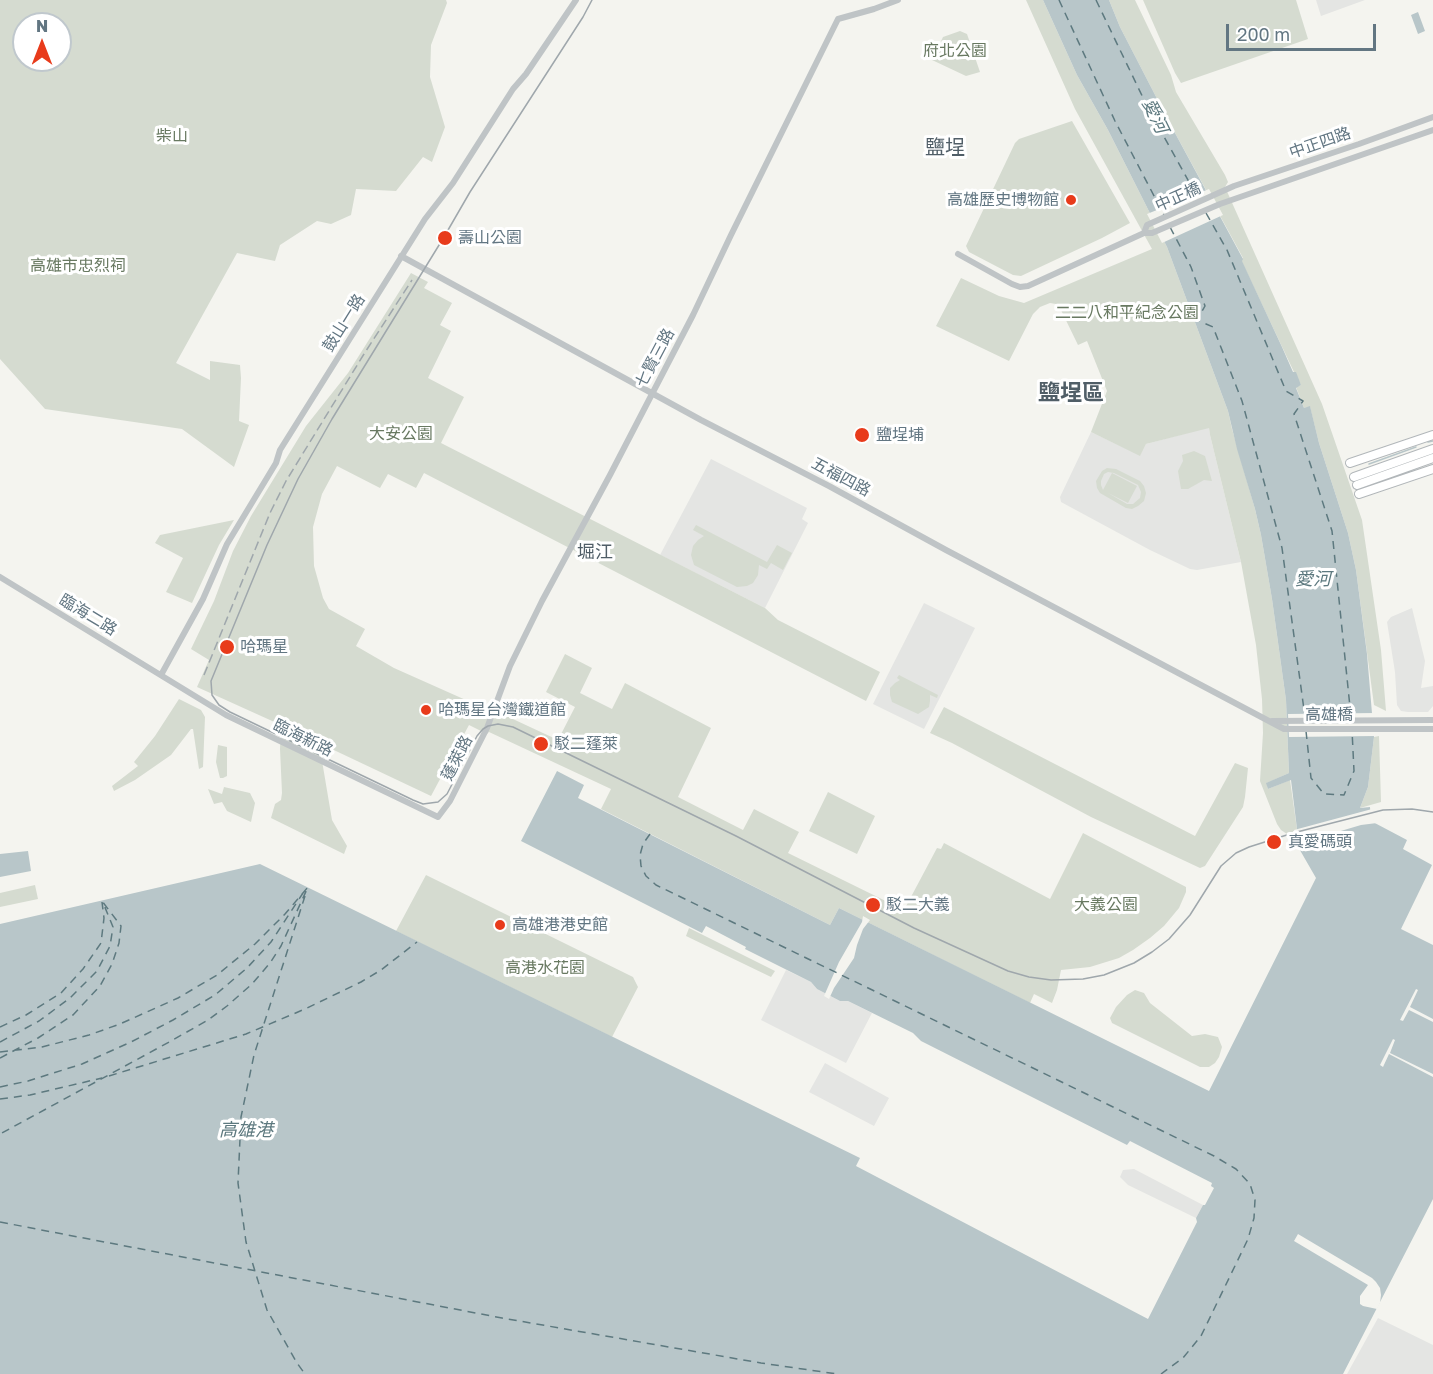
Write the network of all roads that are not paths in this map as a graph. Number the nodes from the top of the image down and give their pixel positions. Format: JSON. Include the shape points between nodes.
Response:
{"nodes":[{"id":1,"x":576,"y":0,"type":"edge"},
{"id":2,"x":898,"y":0,"type":"edge"},
{"id":3,"x":1433,"y":117,"type":"edge"},
{"id":4,"x":1433,"y":130,"type":"edge"},
{"id":5,"x":1216,"y":195,"type":"joint"},
{"id":6,"x":1220,"y":204,"type":"joint"},
{"id":7,"x":1144,"y":233,"type":"junction"},
{"id":8,"x":958,"y":254,"type":"dead end"},
{"id":9,"x":401,"y":256,"type":"junction"},
{"id":10,"x":652,"y":393,"type":"junction"},
{"id":11,"x":1433,"y":435,"type":"edge"},
{"id":12,"x":1433,"y":449,"type":"edge"},
{"id":13,"x":1433,"y":458,"type":"edge"},
{"id":14,"x":1350,"y":463,"type":"dead end"},
{"id":15,"x":1433,"y":470,"type":"edge"},
{"id":16,"x":1357,"y":485,"type":"junction"},
{"id":17,"x":0,"y":577,"type":"edge"},
{"id":18,"x":161,"y":675,"type":"junction"},
{"id":19,"x":494,"y":709,"type":"joint"},
{"id":20,"x":1433,"y":720,"type":"edge"},
{"id":21,"x":1268,"y":721,"type":"junction"},
{"id":22,"x":1284,"y":721,"type":"joint"},
{"id":23,"x":1284,"y":729,"type":"joint"},
{"id":24,"x":1433,"y":729,"type":"edge"},
{"id":25,"x":438,"y":817,"type":"joint"}],
"edges":[{"from":1,"to":9,"type":"street","name":"鼓山一路"},
{"from":2,"to":10,"type":"street","name":"七賢三路","via":[[838,19]]},
{"from":3,"to":5,"type":"street","name":"中正四路"},
{"from":4,"to":6,"type":"street","name":"中正四路"},
{"from":5,"to":7,"type":"street","name":"中正橋","via":[[1148,225]]},
{"from":6,"to":7,"type":"street","name":"中正橋","via":[[1156,232]]},
{"from":7,"to":8,"type":"street","via":[[1020,287]]},
{"from":9,"to":10,"type":"street","name":"五福四路"},
{"from":9,"to":18,"type":"street","name":"鼓山一路","via":[[280,450]]},
{"from":10,"to":19,"type":"street","name":"七賢三路","via":[[537,611]]},
{"from":10,"to":21,"type":"street","name":"五福四路"},
{"from":11,"to":14,"type":"main road"},
{"from":12,"to":16,"type":"main road"},
{"from":13,"to":16,"type":"main road"},
{"from":15,"to":16,"type":"main road"},
{"from":17,"to":18,"type":"street","name":"臨海二路"},
{"from":18,"to":25,"type":"street","name":"臨海新路","via":[[225,715]]},
{"from":19,"to":25,"type":"street","name":"蓬萊路","via":[[450,801]]},
{"from":20,"to":22,"type":"street","name":"高雄橋"},
{"from":21,"to":22,"type":"street","name":"五福四路"},
{"from":21,"to":23,"type":"street","name":"五福四路"},
{"from":23,"to":24,"type":"street","name":"高雄橋"}]}
